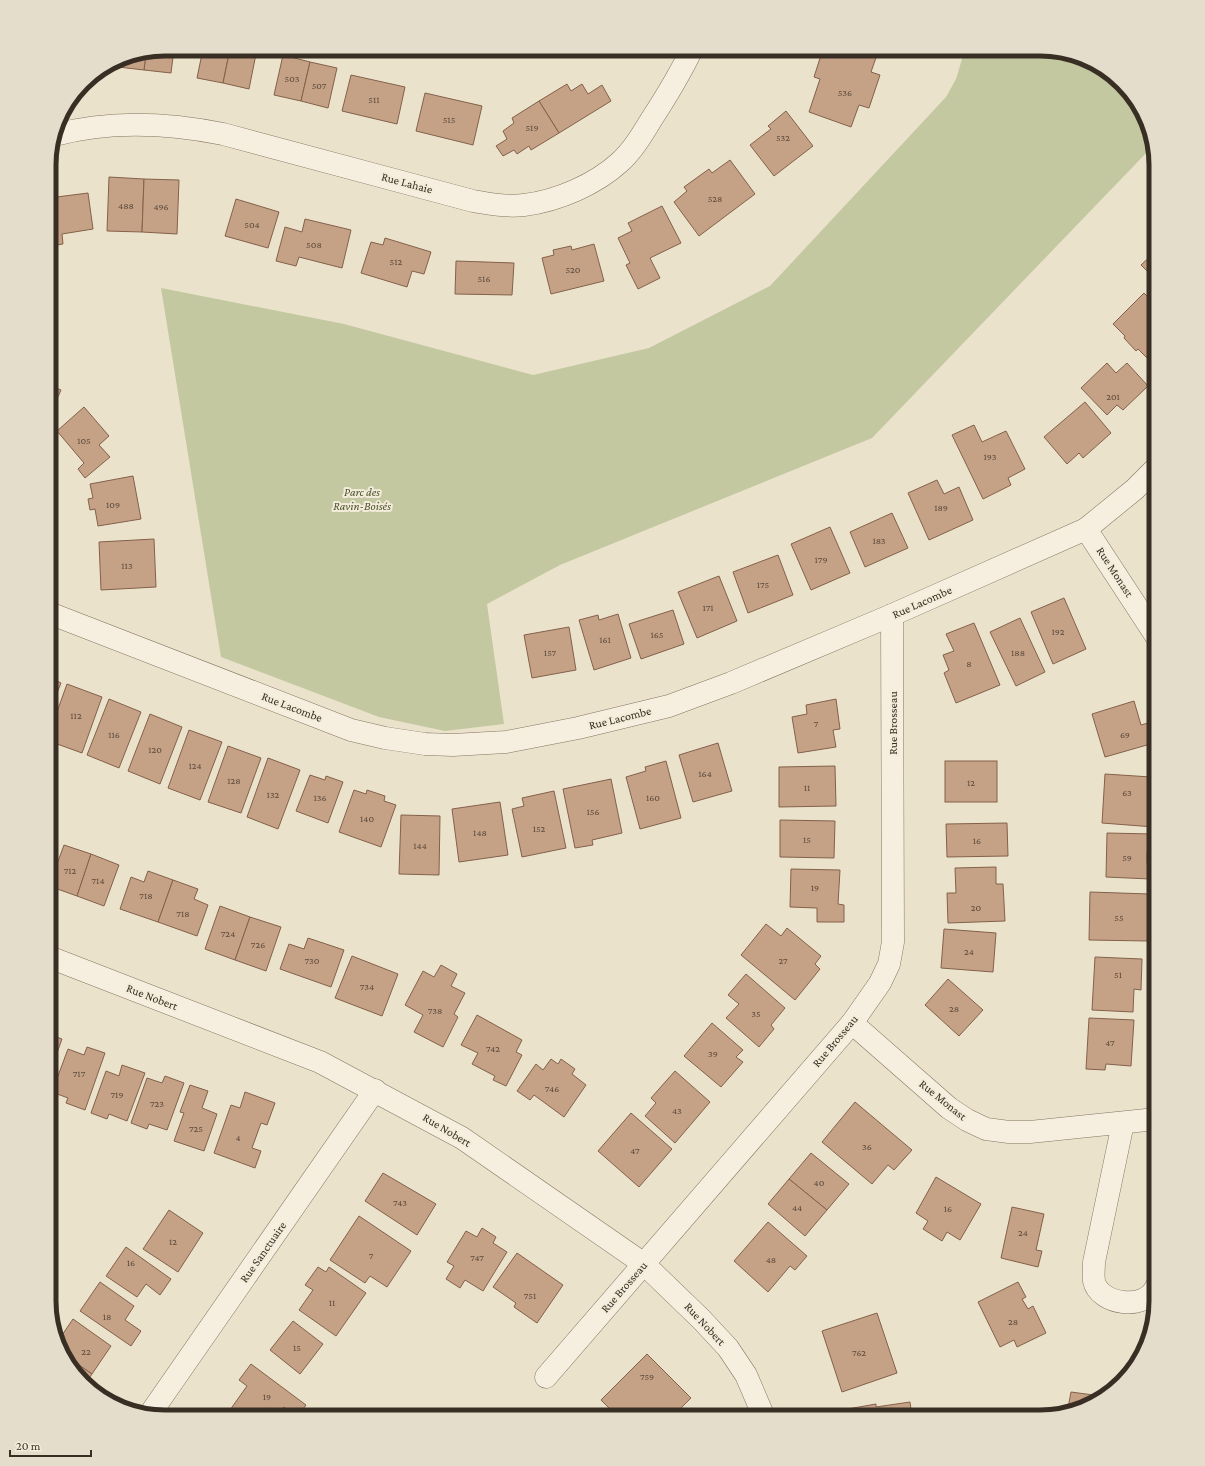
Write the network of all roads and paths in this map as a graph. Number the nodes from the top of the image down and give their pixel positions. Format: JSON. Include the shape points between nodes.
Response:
{"nodes":[{"id":1,"x":689,"y":56,"type":"edge"},
{"id":2,"x":61,"y":135,"type":"edge"},
{"id":3,"x":1149,"y":475,"type":"edge"},
{"id":4,"x":1086,"y":529,"type":"junction"},
{"id":5,"x":892,"y":615,"type":"junction"},
{"id":6,"x":56,"y":616,"type":"edge"},
{"id":7,"x":1149,"y":625,"type":"edge"},
{"id":8,"x":56,"y":960,"type":"edge"},
{"id":9,"x":852,"y":1023,"type":"junction"},
{"id":10,"x":375,"y":1090,"type":"junction"},
{"id":11,"x":1149,"y":1120,"type":"edge"},
{"id":12,"x":1123,"y":1123,"type":"junction"},
{"id":13,"x":644,"y":1264,"type":"junction"},
{"id":14,"x":1149,"y":1296,"type":"edge"},
{"id":15,"x":546,"y":1377,"type":"dead end"},
{"id":16,"x":153,"y":1409,"type":"edge"},
{"id":17,"x":761,"y":1410,"type":"edge"}],
"edges":[{"from":1,"to":2,"type":"street","name":"Rue Lahaie","via":[[677,80],[638,142],[621,162],[599,178],[573,191],[524,205],[473,201],[189,127],[94,127]]},
{"from":3,"to":4,"type":"street","name":"Rue Lacombe"},
{"from":4,"to":5,"type":"street","name":"Rue Lacombe"},
{"from":4,"to":7,"type":"street","name":"Rue Monast"},
{"from":5,"to":6,"type":"street","name":"Rue Lacombe","via":[[731,683],[669,706],[535,737],[506,742],[453,745],[425,744],[351,730]]},
{"from":5,"to":9,"type":"street","name":"Rue Brosseau","via":[[893,942],[889,964],[880,983]]},
{"from":8,"to":10,"type":"street","name":"Rue Nobert","via":[[320,1062]]},
{"from":9,"to":12,"type":"street","name":"Rue Monast","via":[[949,1108],[986,1129],[1030,1132]]},
{"from":9,"to":13,"type":"street","name":"Rue Brosseau"},
{"from":10,"to":13,"type":"street","name":"Rue Nobert","via":[[462,1138]]},
{"from":10,"to":16,"type":"street","name":"Rue Sanctuaire"},
{"from":11,"to":12,"type":"street","name":"Rue Monast"},
{"from":12,"to":14,"type":"street","via":[[1094,1262],[1094,1282],[1101,1292],[1115,1301],[1130,1304]]},
{"from":13,"to":15,"type":"street","name":"Rue Brosseau"},
{"from":13,"to":17,"type":"street","name":"Rue Nobert","via":[[728,1348],[746,1375]]}]}
